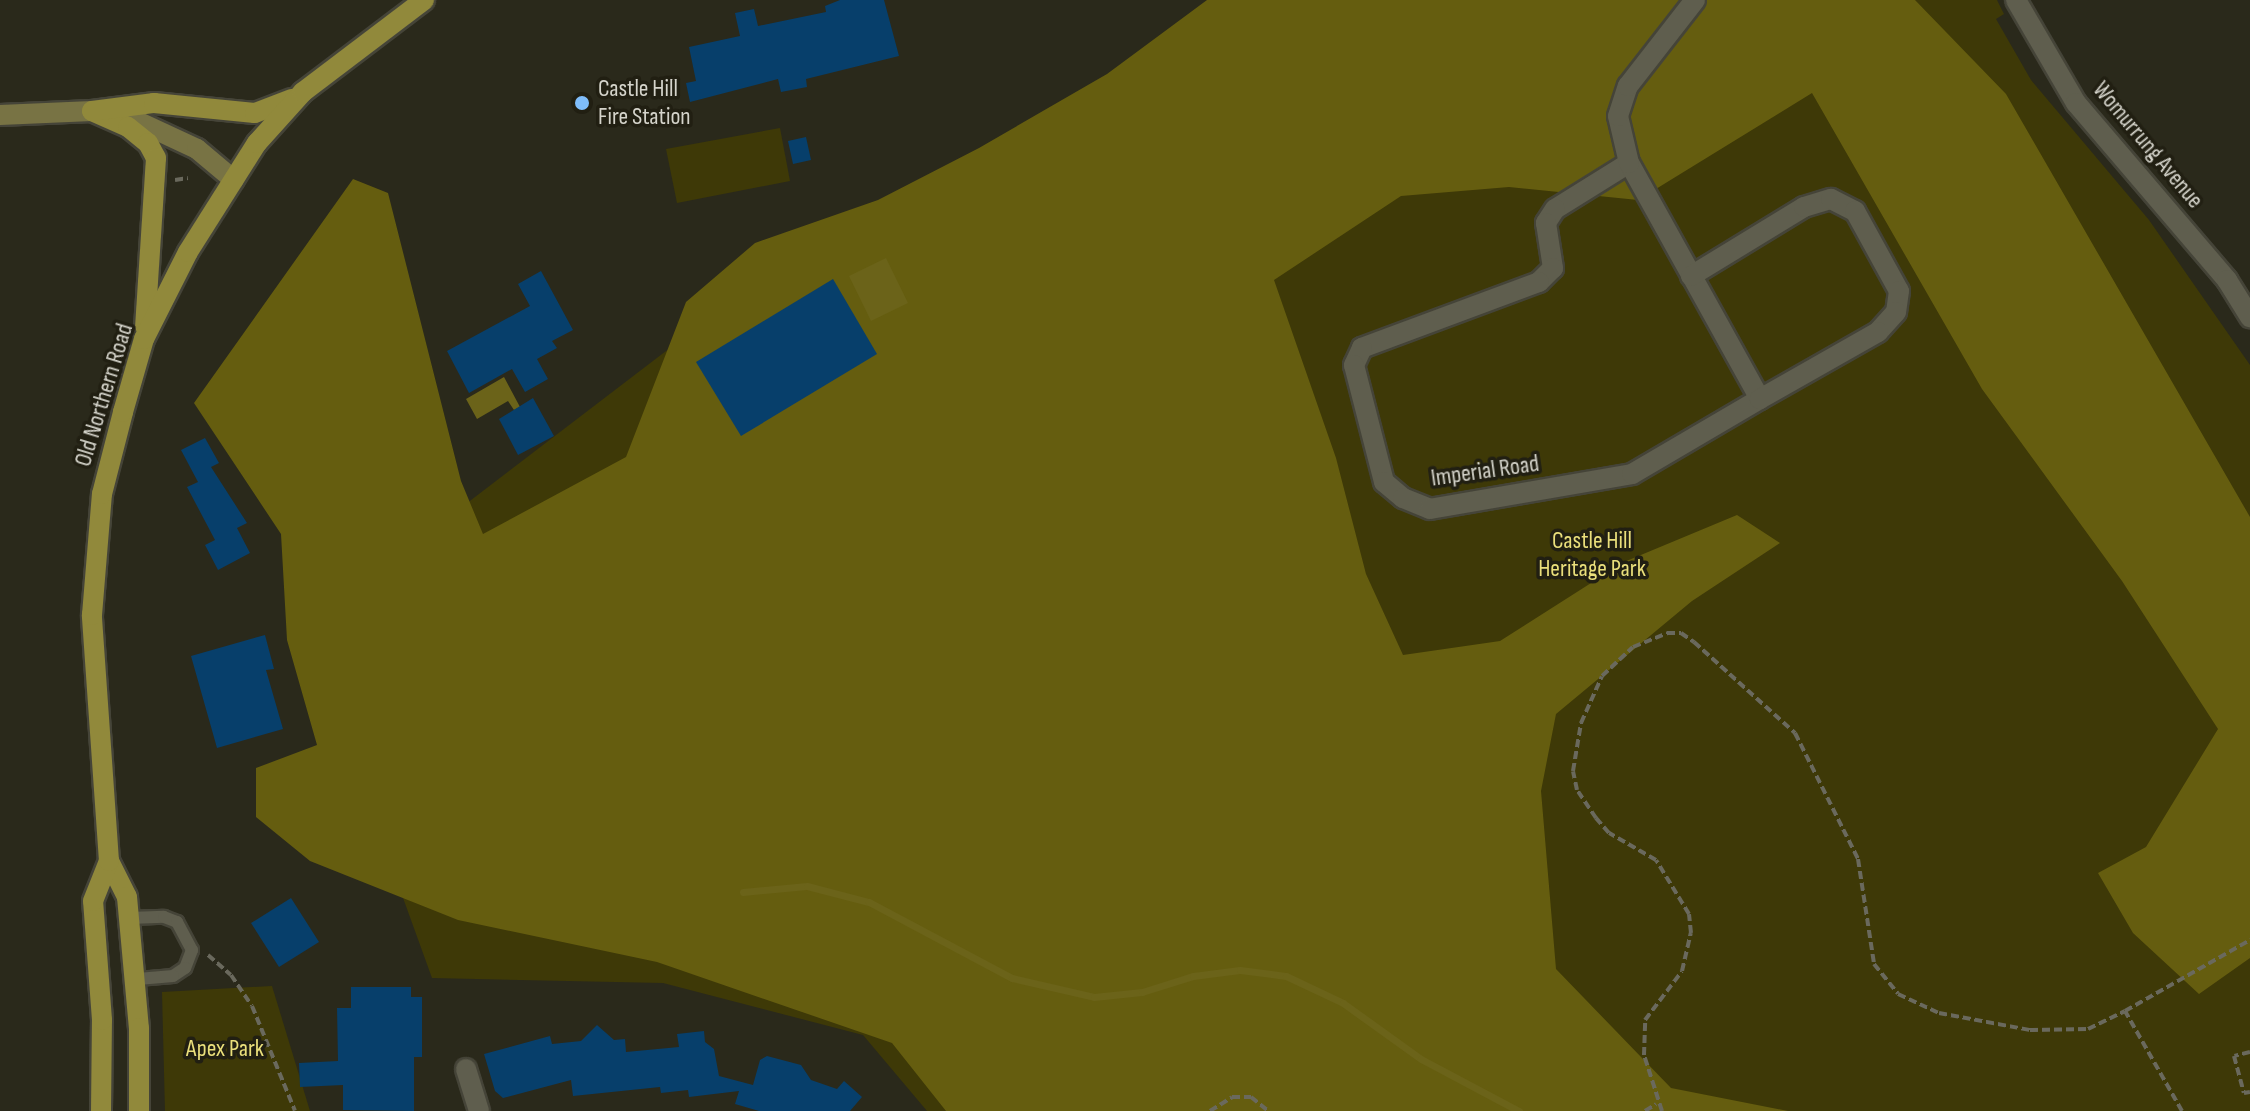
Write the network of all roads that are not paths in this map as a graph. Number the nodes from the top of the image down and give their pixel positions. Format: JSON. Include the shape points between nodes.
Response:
{"nodes":[{"id":1,"x":424,"y":0,"type":"edge"},
{"id":2,"x":1695,"y":0,"type":"edge"},
{"id":3,"x":2016,"y":0,"type":"edge"},
{"id":4,"x":303,"y":92,"type":"junction"},
{"id":5,"x":92,"y":111,"type":"junction"},
{"id":6,"x":0,"y":115,"type":"edge"},
{"id":7,"x":1629,"y":163,"type":"junction"},
{"id":8,"x":234,"y":180,"type":"junction"},
{"id":9,"x":1691,"y":276,"type":"junction"},
{"id":10,"x":2250,"y":317,"type":"edge"},
{"id":11,"x":144,"y":339,"type":"junction"},
{"id":12,"x":1760,"y":399,"type":"junction"},
{"id":13,"x":109,"y":861,"type":"junction"},
{"id":14,"x":129,"y":918,"type":"junction"},
{"id":15,"x":135,"y":979,"type":"junction"},
{"id":16,"x":466,"y":1069,"type":"dead end"},
{"id":17,"x":101,"y":1111,"type":"edge"},
{"id":18,"x":139,"y":1111,"type":"edge"},
{"id":19,"x":479,"y":1111,"type":"edge"}],
"edges":[{"from":1,"to":4,"type":"main road","name":"Old Northern Road"},
{"from":2,"to":7,"type":"street","via":[[1628,86],[1618,116]]},
{"from":3,"to":10,"type":"street","name":"Womurrung Avenue","via":[[2076,103],[2227,280]]},
{"from":4,"to":5,"type":"main road","via":[[255,113],[154,103]]},
{"from":4,"to":8,"type":"main road","name":"Old Northern Road","via":[[257,143]]},
{"from":5,"to":6,"type":"main road"},
{"from":5,"to":8,"type":"main road","via":[[170,133]]},
{"from":5,"to":11,"type":"main road","via":[[128,127],[148,143],[156,158]]},
{"from":7,"to":9,"type":"street"},
{"from":7,"to":12,"type":"street","name":"Imperial Road","via":[[1555,209],[1546,223],[1553,268],[1539,282],[1362,348],[1354,365],[1384,482],[1403,498],[1430,509],[1632,474]]},
{"from":8,"to":11,"type":"main road","name":"Old Northern Road","via":[[188,252]]},
{"from":9,"to":12,"type":"street"},
{"from":9,"to":12,"type":"street","via":[[1804,207],[1831,199],[1855,211],[1899,291],[1896,312],[1878,332]]},
{"from":11,"to":13,"type":"main road","name":"Old Northern Road","via":[[102,494],[95,557],[95,687]]},
{"from":13,"to":14,"type":"main road","name":"Old Northern Road","via":[[127,897]]},
{"from":13,"to":17,"type":"main road","name":"Old Northern Road","via":[[93,901],[102,1020]]},
{"from":14,"to":15,"type":"main road","name":"Old Northern Road"},
{"from":14,"to":15,"type":"lane","via":[[171,919],[192,950],[185,968],[173,976]]},
{"from":15,"to":18,"type":"main road","name":"Old Northern Road"},
{"from":16,"to":19,"type":"street"}]}
